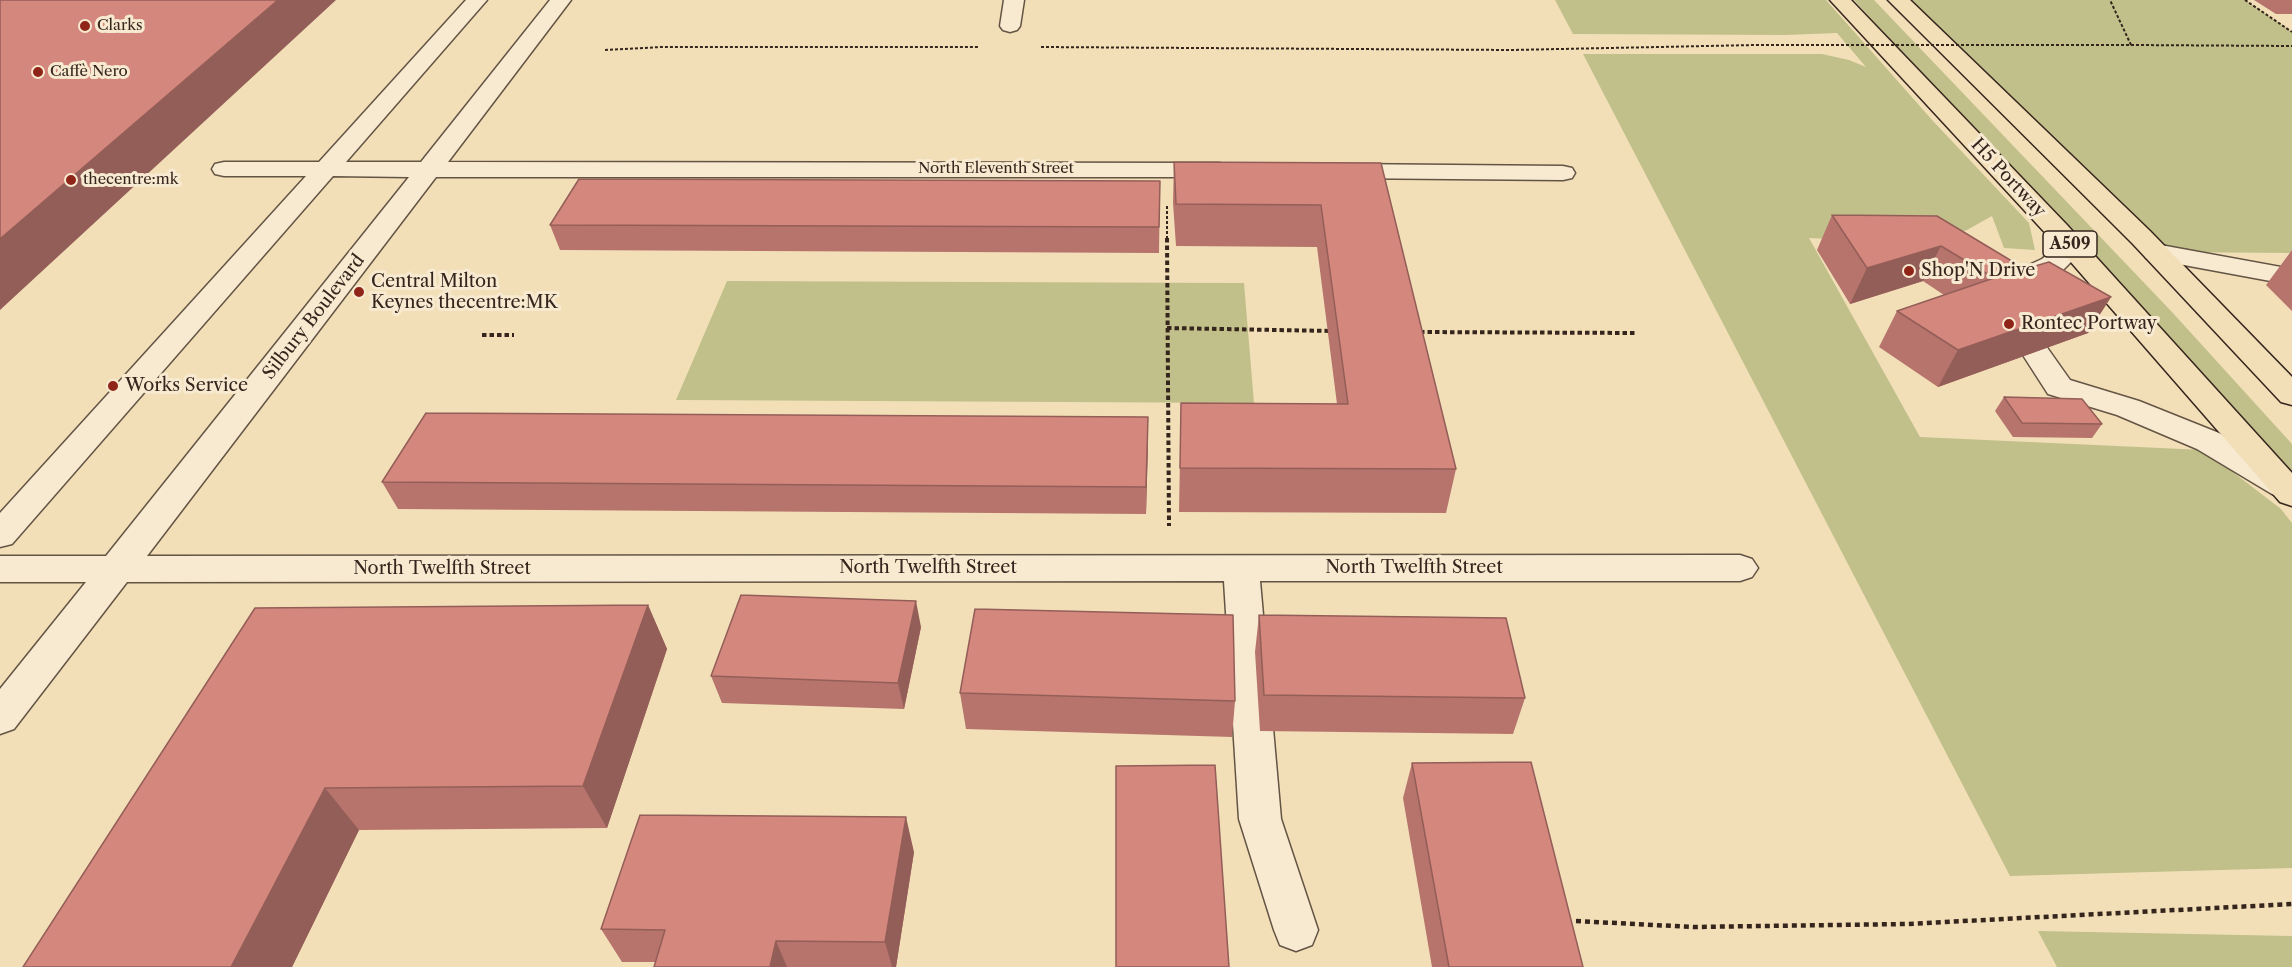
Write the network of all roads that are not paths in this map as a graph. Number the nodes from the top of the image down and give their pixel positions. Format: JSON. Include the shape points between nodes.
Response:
{"nodes":[{"id":1,"x":477,"y":0,"type":"edge"},
{"id":2,"x":561,"y":0,"type":"edge"},
{"id":3,"x":1014,"y":0,"type":"edge"},
{"id":4,"x":1840,"y":0,"type":"edge"},
{"id":5,"x":1898,"y":0,"type":"edge"},
{"id":6,"x":1010,"y":26,"type":"dead end"},
{"id":7,"x":326,"y":168,"type":"junction"},
{"id":8,"x":224,"y":169,"type":"dead end"},
{"id":9,"x":429,"y":169,"type":"junction"},
{"id":10,"x":1236,"y":170,"type":"edge"},
{"id":11,"x":1317,"y":171,"type":"edge"},
{"id":12,"x":1563,"y":173,"type":"dead end"},
{"id":13,"x":2073,"y":247,"type":"junction"},
{"id":14,"x":2155,"y":252,"type":"junction"},
{"id":15,"x":2292,"y":277,"type":"edge"},
{"id":16,"x":2005,"y":305,"type":"edge"},
{"id":17,"x":2036,"y":352,"type":"edge"},
{"id":18,"x":2292,"y":395,"type":"edge"},
{"id":19,"x":2289,"y":491,"type":"edge"},
{"id":20,"x":0,"y":535,"type":"edge"},
{"id":21,"x":1740,"y":567,"type":"dead end"},
{"id":22,"x":0,"y":568,"type":"edge"},
{"id":23,"x":1241,"y":568,"type":"junction"},
{"id":24,"x":116,"y":569,"type":"junction"},
{"id":25,"x":0,"y":718,"type":"edge"},
{"id":26,"x":1296,"y":930,"type":"dead end"}],
"edges":[{"from":1,"to":7,"type":"street"},
{"from":2,"to":9,"type":"street","name":"Silbury Boulevard"},
{"from":3,"to":6,"type":"street"},
{"from":4,"to":13,"type":"main road","name":"H5 Portway","number":"A509"},
{"from":5,"to":14,"type":"main road","number":"A509"},
{"from":7,"to":8,"type":"street","name":"North Eleventh Street"},
{"from":7,"to":9,"type":"street","name":"North Eleventh Street"},
{"from":7,"to":20,"type":"street"},
{"from":9,"to":10,"type":"street","name":"North Eleventh Street"},
{"from":9,"to":24,"type":"street","name":"Silbury Boulevard"},
{"from":11,"to":12,"type":"street"},
{"from":13,"to":16,"type":"street","via":[[2052,265],[1996,291]]},
{"from":13,"to":19,"type":"main road","name":"H5 Portway","number":"A509"},
{"from":14,"to":15,"type":"street"},
{"from":14,"to":18,"type":"main road","number":"A509"},
{"from":17,"to":19,"type":"street","via":[[2059,387],[2128,408],[2208,441]]},
{"from":21,"to":23,"type":"street","name":"North Twelfth Street"},
{"from":22,"to":24,"type":"street","name":"North Twelfth Street"},
{"from":23,"to":24,"type":"street","name":"North Twelfth Street"},
{"from":23,"to":26,"type":"street","via":[[1260,819]]},
{"from":24,"to":25,"type":"street","name":"Silbury Boulevard"}]}
